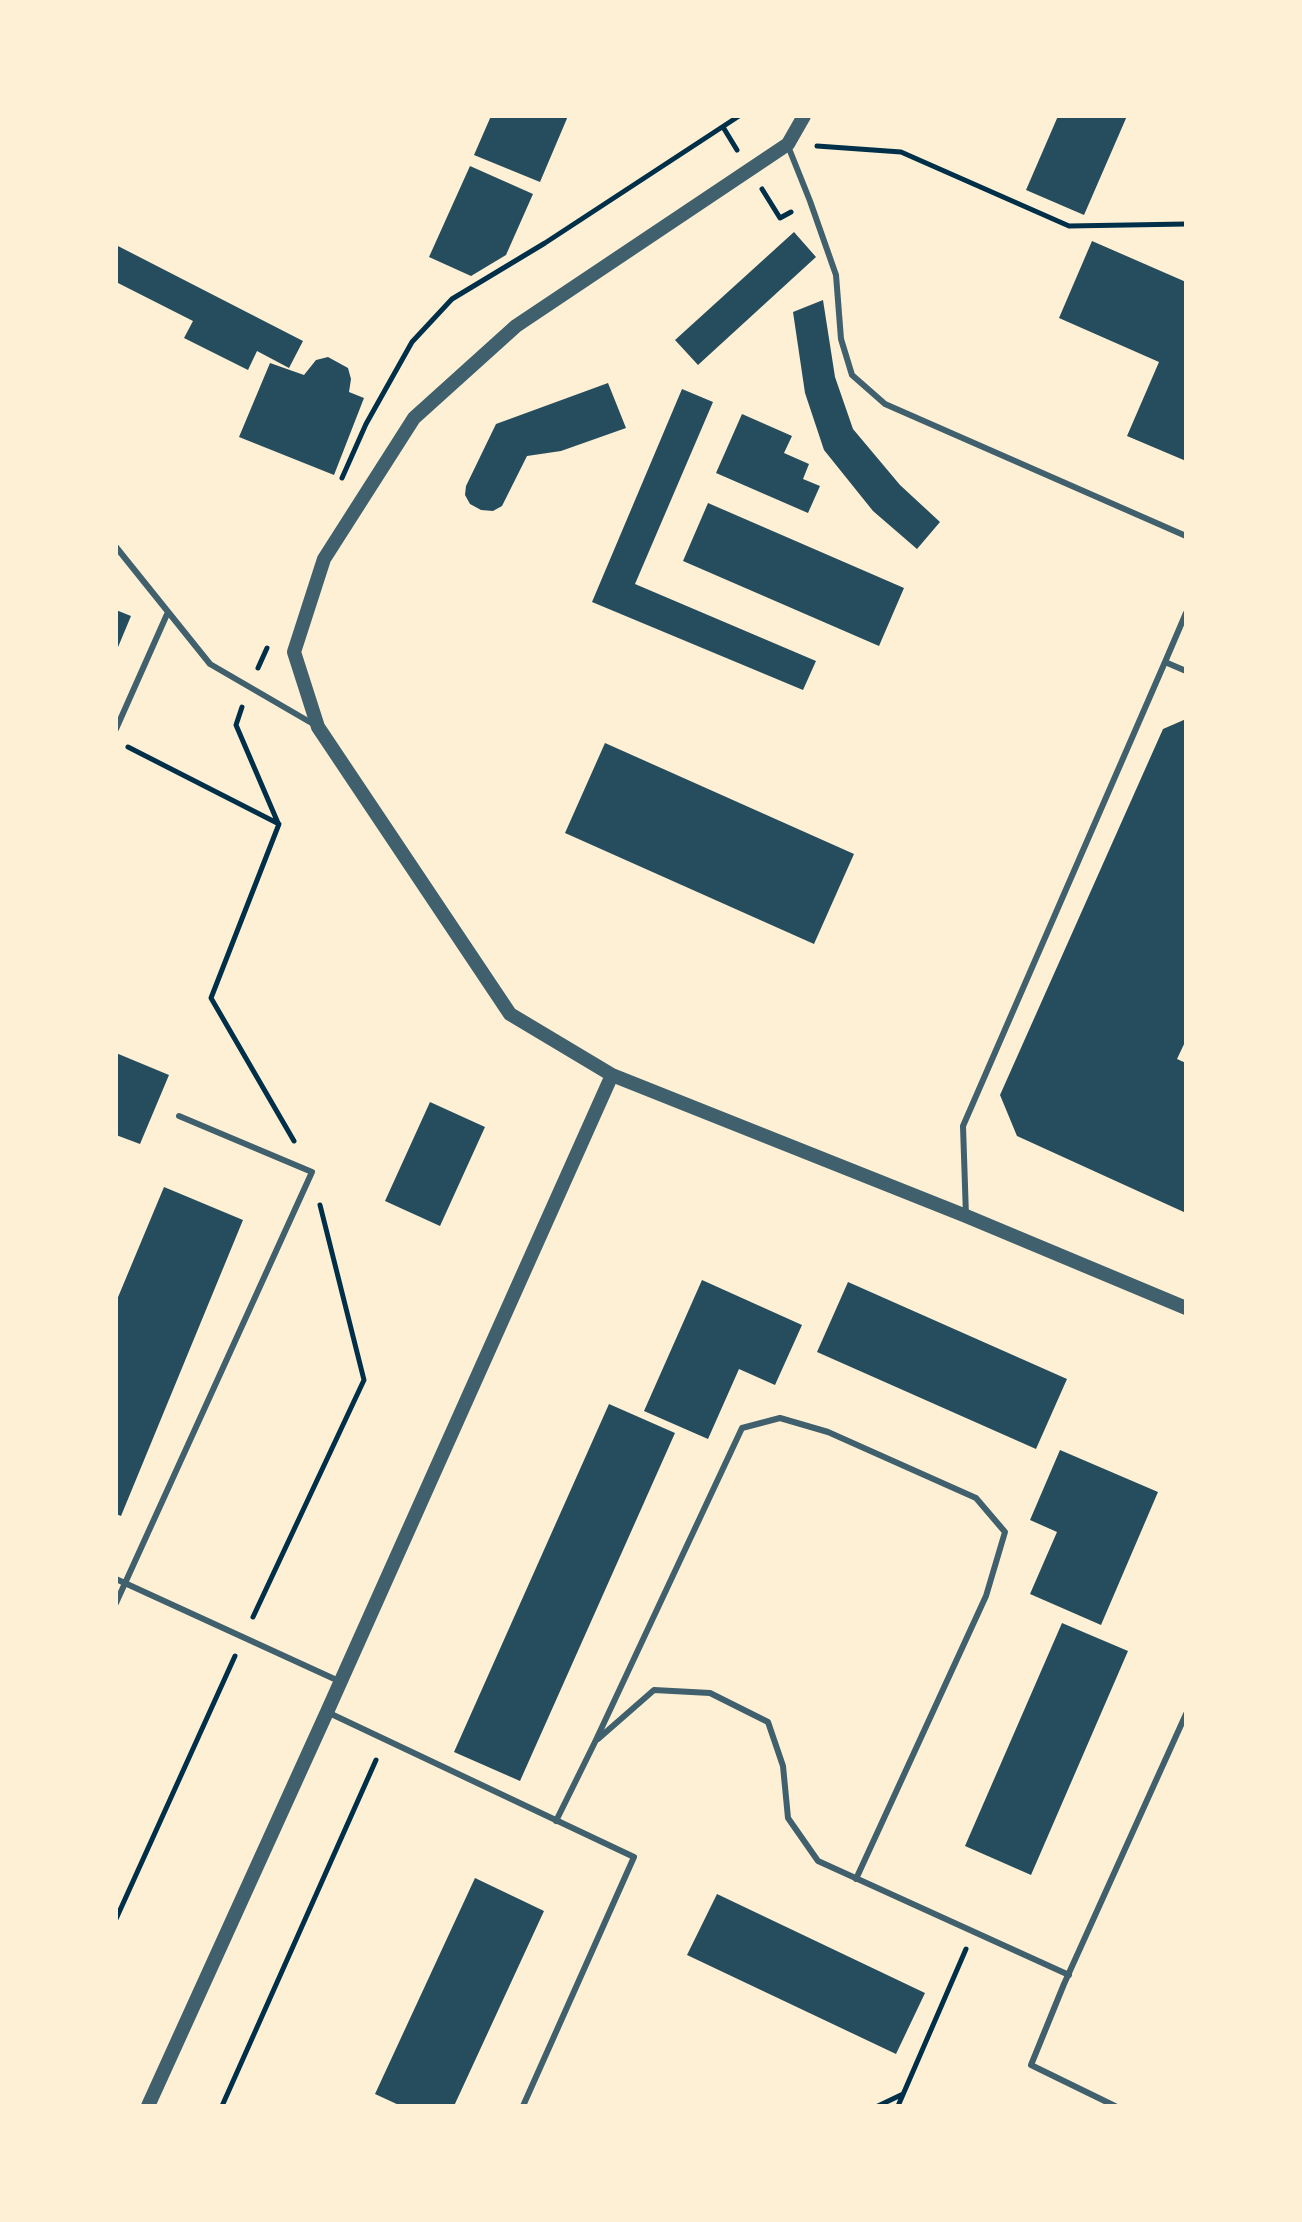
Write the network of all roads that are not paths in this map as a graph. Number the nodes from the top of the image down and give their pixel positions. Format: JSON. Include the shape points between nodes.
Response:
{"nodes":[{"id":1,"x":804,"y":116,"type":"edge"},
{"id":2,"x":788,"y":144,"type":"junction"},
{"id":3,"x":1186,"y":536,"type":"edge"},
{"id":4,"x":116,"y":547,"type":"edge"},
{"id":5,"x":168,"y":612,"type":"junction"},
{"id":6,"x":1186,"y":613,"type":"edge"},
{"id":7,"x":1165,"y":662,"type":"junction"},
{"id":8,"x":1186,"y":671,"type":"edge"},
{"id":9,"x":318,"y":727,"type":"junction"},
{"id":10,"x":116,"y":729,"type":"edge"},
{"id":11,"x":612,"y":1075,"type":"junction"},
{"id":12,"x":179,"y":1116,"type":"dead end"},
{"id":13,"x":966,"y":1216,"type":"junction"},
{"id":14,"x":1186,"y":1308,"type":"edge"},
{"id":15,"x":116,"y":1579,"type":"edge"},
{"id":16,"x":126,"y":1583,"type":"junction"},
{"id":17,"x":116,"y":1603,"type":"edge"},
{"id":18,"x":341,"y":1682,"type":"junction"},
{"id":19,"x":327,"y":1712,"type":"junction"},
{"id":20,"x":1186,"y":1714,"type":"edge"},
{"id":21,"x":595,"y":1742,"type":"junction"},
{"id":22,"x":556,"y":1821,"type":"junction"},
{"id":23,"x":856,"y":1879,"type":"junction"},
{"id":24,"x":1069,"y":1975,"type":"junction"},
{"id":25,"x":148,"y":2106,"type":"edge"},
{"id":26,"x":523,"y":2106,"type":"edge"},
{"id":27,"x":1115,"y":2106,"type":"edge"}],
"edges":[{"from":1,"to":2,"type":"street"},
{"from":2,"to":3,"type":"lane","via":[[836,275],[841,339],[852,375],[885,404]]},
{"from":2,"to":9,"type":"street","via":[[516,326],[414,418],[324,559],[294,652]]},
{"from":4,"to":5,"type":"lane"},
{"from":5,"to":9,"type":"lane","via":[[210,664]]},
{"from":5,"to":10,"type":"lane"},
{"from":6,"to":7,"type":"lane"},
{"from":7,"to":8,"type":"lane"},
{"from":7,"to":13,"type":"lane","via":[[963,1126]]},
{"from":9,"to":11,"type":"street","via":[[510,1014]]},
{"from":11,"to":13,"type":"street"},
{"from":11,"to":18,"type":"street"},
{"from":12,"to":16,"type":"lane","via":[[312,1172]]},
{"from":13,"to":14,"type":"street"},
{"from":15,"to":16,"type":"lane"},
{"from":16,"to":17,"type":"lane"},
{"from":16,"to":18,"type":"lane"},
{"from":18,"to":19,"type":"street"},
{"from":19,"to":22,"type":"lane"},
{"from":19,"to":25,"type":"street"},
{"from":20,"to":24,"type":"lane"},
{"from":21,"to":22,"type":"lane"},
{"from":21,"to":23,"type":"lane","via":[[654,1690],[710,1693],[768,1722],[783,1766],[788,1818],[818,1861]]},
{"from":21,"to":23,"type":"lane","via":[[742,1428],[780,1418],[816,1428],[976,1498],[1005,1532],[986,1596]]},
{"from":22,"to":26,"type":"lane","via":[[634,1857]]},
{"from":23,"to":24,"type":"lane"},
{"from":24,"to":27,"type":"lane","via":[[1031,2065]]}]}
